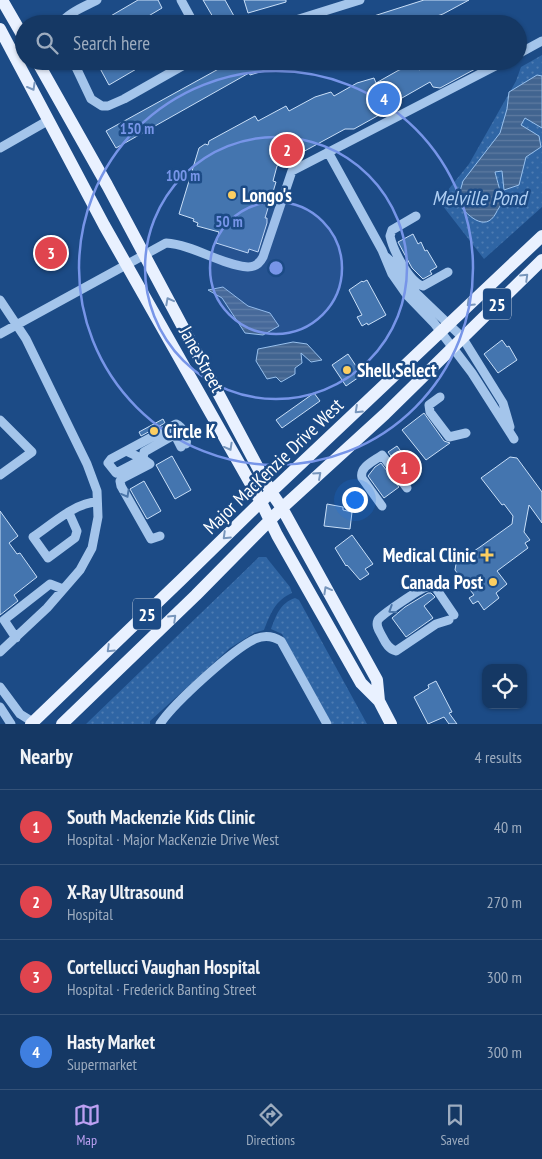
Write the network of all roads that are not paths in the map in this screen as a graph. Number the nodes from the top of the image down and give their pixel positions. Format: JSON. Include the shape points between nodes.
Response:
{"nodes":[{"id":1,"x":2,"y":0,"type":"edge"},
{"id":2,"x":97,"y":0,"type":"edge"},
{"id":3,"x":181,"y":0,"type":"edge"},
{"id":4,"x":360,"y":0,"type":"edge"},
{"id":5,"x":70,"y":15,"type":"edge"},
{"id":6,"x":189,"y":15,"type":"edge"},
{"id":7,"x":312,"y":15,"type":"edge"},
{"id":8,"x":15,"y":22,"type":"edge"},
{"id":9,"x":0,"y":29,"type":"edge"},
{"id":10,"x":542,"y":41,"type":"edge"},
{"id":11,"x":527,"y":49,"type":"edge"},
{"id":12,"x":15,"y":57,"type":"edge"},
{"id":13,"x":22,"y":70,"type":"edge"},
{"id":14,"x":42,"y":70,"type":"edge"},
{"id":15,"x":78,"y":70,"type":"edge"},
{"id":16,"x":175,"y":70,"type":"edge"},
{"id":17,"x":487,"y":70,"type":"edge"},
{"id":18,"x":49,"y":120,"type":"junction"},
{"id":19,"x":0,"y":148,"type":"edge"},
{"id":20,"x":328,"y":152,"type":"junction"},
{"id":21,"x":416,"y":216,"type":"dead end"},
{"id":22,"x":542,"y":236,"type":"edge"},
{"id":23,"x":135,"y":259,"type":"junction"},
{"id":24,"x":542,"y":260,"type":"edge"},
{"id":25,"x":448,"y":272,"type":"dead end"},
{"id":26,"x":0,"y":300,"type":"edge"},
{"id":27,"x":17,"y":325,"type":"junction"},
{"id":28,"x":444,"y":328,"type":"junction"},
{"id":29,"x":0,"y":334,"type":"edge"},
{"id":30,"x":462,"y":338,"type":"junction"},
{"id":31,"x":452,"y":347,"type":"junction"},
{"id":32,"x":440,"y":397,"type":"dead end"},
{"id":33,"x":0,"y":420,"type":"edge"},
{"id":34,"x":466,"y":433,"type":"dead end"},
{"id":35,"x":126,"y":451,"type":"junction"},
{"id":36,"x":146,"y":461,"type":"junction"},
{"id":37,"x":2,"y":471,"type":"edge"},
{"id":38,"x":407,"y":488,"type":"dead end"},
{"id":39,"x":271,"y":492,"type":"junction"},
{"id":40,"x":97,"y":502,"type":"junction"},
{"id":41,"x":261,"y":502,"type":"junction"},
{"id":42,"x":382,"y":506,"type":"dead end"},
{"id":43,"x":282,"y":508,"type":"junction"},
{"id":44,"x":69,"y":513,"type":"junction"},
{"id":45,"x":270,"y":521,"type":"junction"},
{"id":46,"x":160,"y":536,"type":"dead end"},
{"id":47,"x":64,"y":589,"type":"junction"},
{"id":48,"x":452,"y":618,"type":"joint"},
{"id":49,"x":16,"y":638,"type":"junction"},
{"id":50,"x":0,"y":652,"type":"edge"},
{"id":51,"x":0,"y":687,"type":"edge"},
{"id":52,"x":379,"y":701,"type":"junction"},
{"id":53,"x":0,"y":707,"type":"edge"},
{"id":54,"x":32,"y":723,"type":"edge"},
{"id":55,"x":10,"y":724,"type":"edge"},
{"id":56,"x":62,"y":724,"type":"edge"},
{"id":57,"x":160,"y":724,"type":"edge"},
{"id":58,"x":327,"y":724,"type":"edge"},
{"id":59,"x":391,"y":724,"type":"edge"}],
"edges":[{"from":1,"to":8,"type":"main road"},
{"from":2,"to":5,"type":"street"},
{"from":3,"to":6,"type":"street"},
{"from":4,"to":7,"type":"street"},
{"from":9,"to":12,"type":"main road","name":"Jane Street","one_way":true},
{"from":10,"to":11,"type":"street"},
{"from":13,"to":18,"type":"main road","name":"Jane Street","one_way":true},
{"from":14,"to":23,"type":"main road","name":"Jane Street","via":[[85,145]]},
{"from":15,"to":16,"type":"street","via":[[92,99],[108,106]]},
{"from":17,"to":20,"type":"street"},
{"from":18,"to":19,"type":"street"},
{"from":18,"to":23,"type":"main road","name":"Jane Street"},
{"from":20,"to":23,"type":"street","via":[[292,171],[263,257],[257,264],[248,267],[166,243]]},
{"from":20,"to":28,"type":"street","via":[[385,256]]},
{"from":21,"to":25,"type":"street","via":[[392,230],[390,236],[411,278],[423,286]]},
{"from":22,"to":28,"type":"main road","name":"Major MacKenzie Drive West","number":"25","one_way":true},
{"from":23,"to":27,"type":"street"},
{"from":39,"to":23,"type":"main road","name":"Jane Street","one_way":true},
{"from":23,"to":41,"type":"main road","name":"Jane Street","one_way":true},
{"from":30,"to":24,"type":"main road","name":"Major MacKenzie Drive West","number":"25","one_way":true},
{"from":26,"to":27,"type":"street"},
{"from":27,"to":29,"type":"street"},
{"from":27,"to":40,"type":"street","via":[[86,464],[97,491]]},
{"from":28,"to":30,"type":"street"},
{"from":28,"to":31,"type":"street"},
{"from":28,"to":39,"type":"main road","name":"Major MacKenzie Drive West","number":"25","one_way":true},
{"from":30,"to":31,"type":"main road","name":"Major MacKenzie Drive West","number":"25"},
{"from":30,"to":31,"type":"street","via":[[502,403],[514,439]]},
{"from":43,"to":31,"type":"main road","name":"Major MacKenzie Drive West","number":"25","one_way":true,"via":[[385,414]]},
{"from":32,"to":34,"type":"street","via":[[428,405],[430,412],[449,437]]},
{"from":33,"to":37,"type":"street","via":[[32,452]]},
{"from":35,"to":36,"type":"street"},
{"from":35,"to":36,"type":"street","via":[[108,463],[116,472]]},
{"from":35,"to":36,"type":"street","via":[[176,424],[180,426],[187,440],[184,446],[172,436],[144,452]]},
{"from":36,"to":46,"type":"street","one_way":true,"via":[[120,481],[151,539]]},
{"from":38,"to":42,"type":"street","via":[[382,455],[362,469],[362,478]]},
{"from":39,"to":41,"type":"main road","name":"Major MacKenzie Drive West","number":"25"},
{"from":39,"to":43,"type":"main road","name":"Jane Street"},
{"from":40,"to":44,"type":"street","via":[[83,504]]},
{"from":40,"to":47,"type":"street","via":[[98,517],[92,548]]},
{"from":41,"to":45,"type":"main road","name":"Jane Street"},
{"from":41,"to":54,"type":"main road","name":"Major MacKenzie Drive West","number":"25","one_way":true},
{"from":43,"to":45,"type":"main road","name":"Major MacKenzie Drive West","number":"25"},
{"from":52,"to":43,"type":"main road","name":"Jane Street","one_way":true,"via":[[377,680]]},
{"from":44,"to":44,"type":"street","via":[[33,537],[48,558],[76,538],[77,531]]},
{"from":45,"to":52,"type":"main road","name":"Jane Street","via":[[362,683]]},
{"from":56,"to":45,"type":"main road","name":"Major MacKenzie Drive West","number":"25","one_way":true},
{"from":47,"to":49,"type":"street"},
{"from":47,"to":49,"type":"street","via":[[50,584],[4,620]]},
{"from":48,"to":48,"type":"street","one_way":true,"via":[[435,587],[428,586],[382,616],[377,626],[391,650],[396,651],[436,624]]},
{"from":49,"to":50,"type":"street"},
{"from":51,"to":54,"type":"street","via":[[20,714]]},
{"from":52,"to":59,"type":"main road","name":"Jane Street"},
{"from":53,"to":55,"type":"street"},
{"from":57,"to":58,"type":"street","via":[[226,660],[254,640],[275,637],[281,641]]}]}
